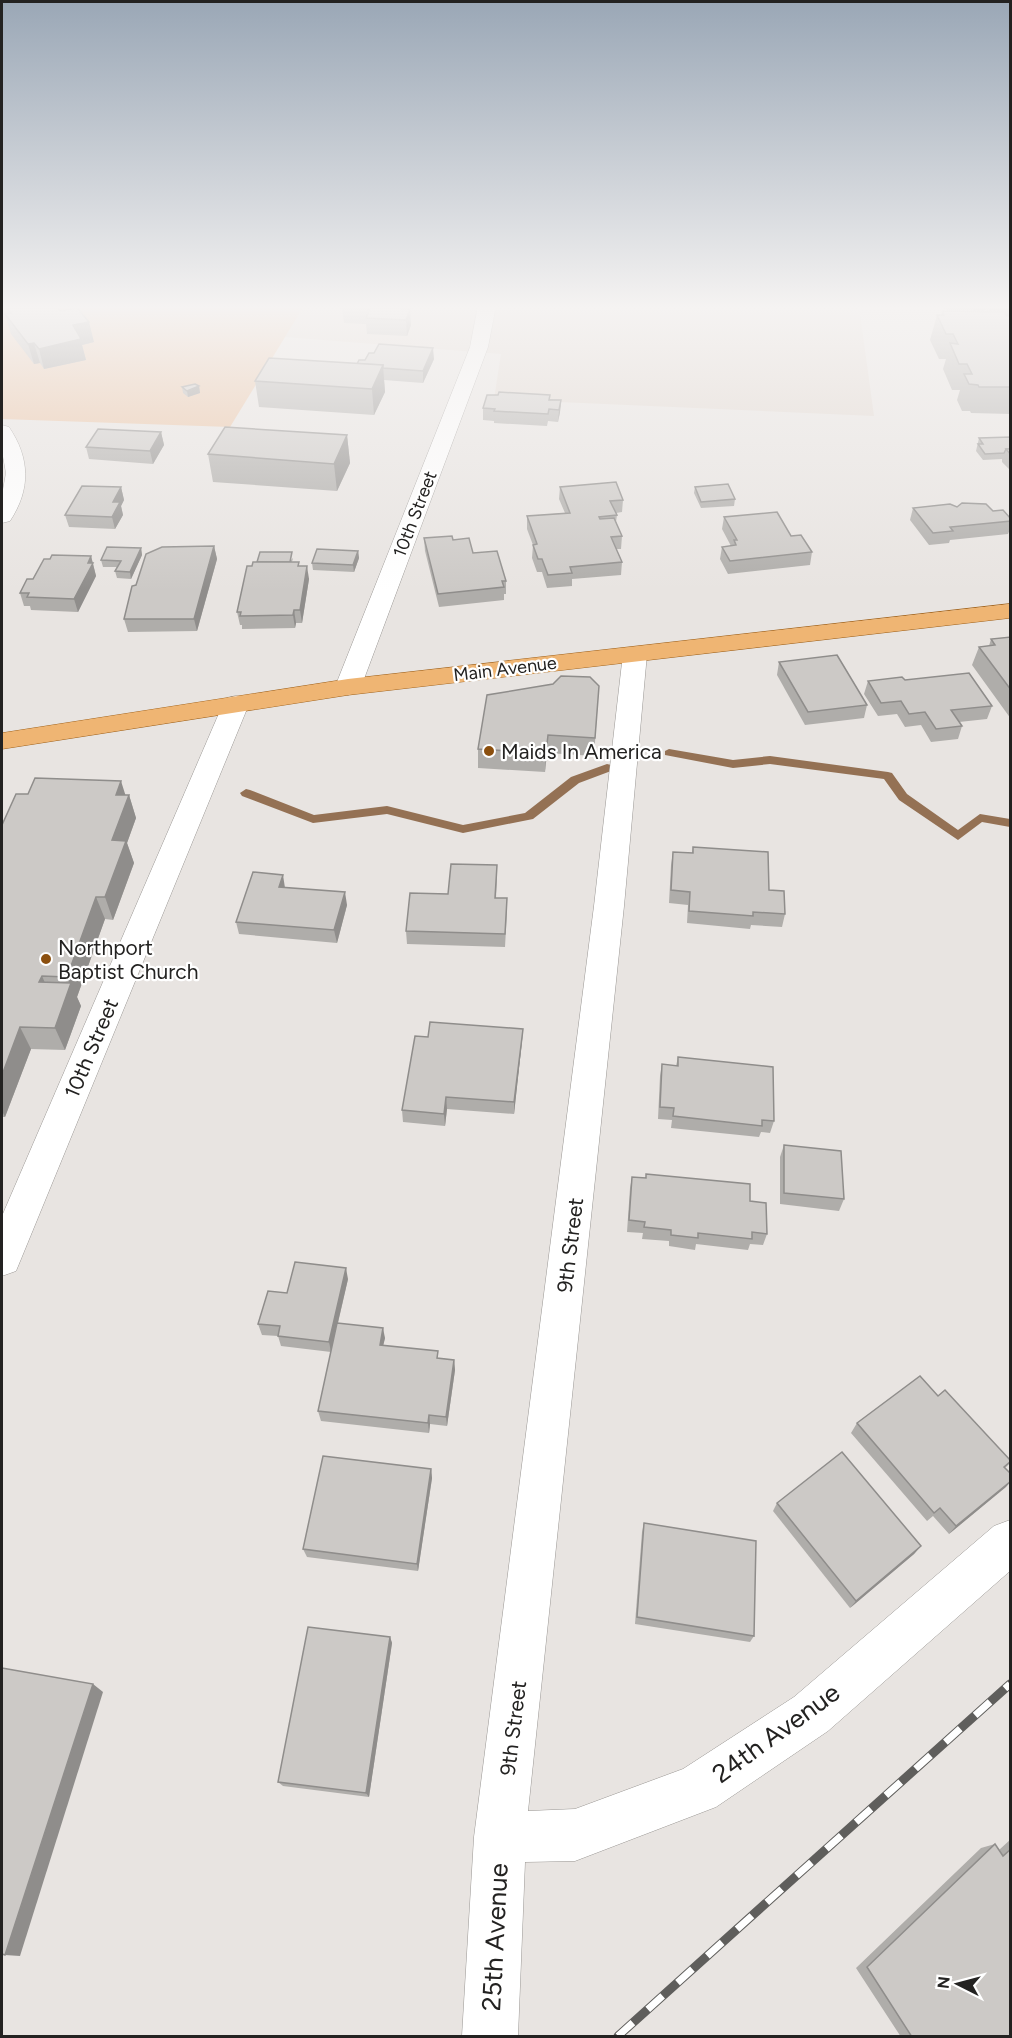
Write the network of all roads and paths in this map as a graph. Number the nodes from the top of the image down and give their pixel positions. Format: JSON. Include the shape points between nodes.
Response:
{"nodes":[{"id":1,"x":458,"y":401,"type":"edge"},
{"id":2,"x":2,"y":431,"type":"edge"},
{"id":3,"x":2,"y":516,"type":"edge"},
{"id":4,"x":1011,"y":611,"type":"edge"},
{"id":5,"x":635,"y":654,"type":"junction"},
{"id":6,"x":348,"y":687,"type":"junction"},
{"id":7,"x":236,"y":704,"type":"junction"},
{"id":8,"x":2,"y":741,"type":"edge"},
{"id":9,"x":2,"y":1259,"type":"edge"},
{"id":10,"x":1011,"y":1542,"type":"edge"},
{"id":11,"x":500,"y":1837,"type":"junction"},
{"id":12,"x":490,"y":2037,"type":"edge"}],
"edges":[{"from":1,"to":6,"type":"street","name":"10th Street"},
{"from":2,"to":3,"type":"street","via":[[14,452],[18,476]]},
{"from":4,"to":5,"type":"main road","name":"Main Avenue"},
{"from":5,"to":6,"type":"main road","name":"Main Avenue"},
{"from":5,"to":11,"type":"street","name":"9th Street","via":[[608,918]]},
{"from":6,"to":7,"type":"main road","name":"Main Avenue"},
{"from":7,"to":8,"type":"main road","name":"Main Avenue"},
{"from":7,"to":9,"type":"street","name":"10th Street"},
{"from":10,"to":11,"type":"street","name":"24th Avenue","via":[[811,1714],[698,1789],[574,1835]]},
{"from":11,"to":12,"type":"street","name":"25th Avenue"}]}
